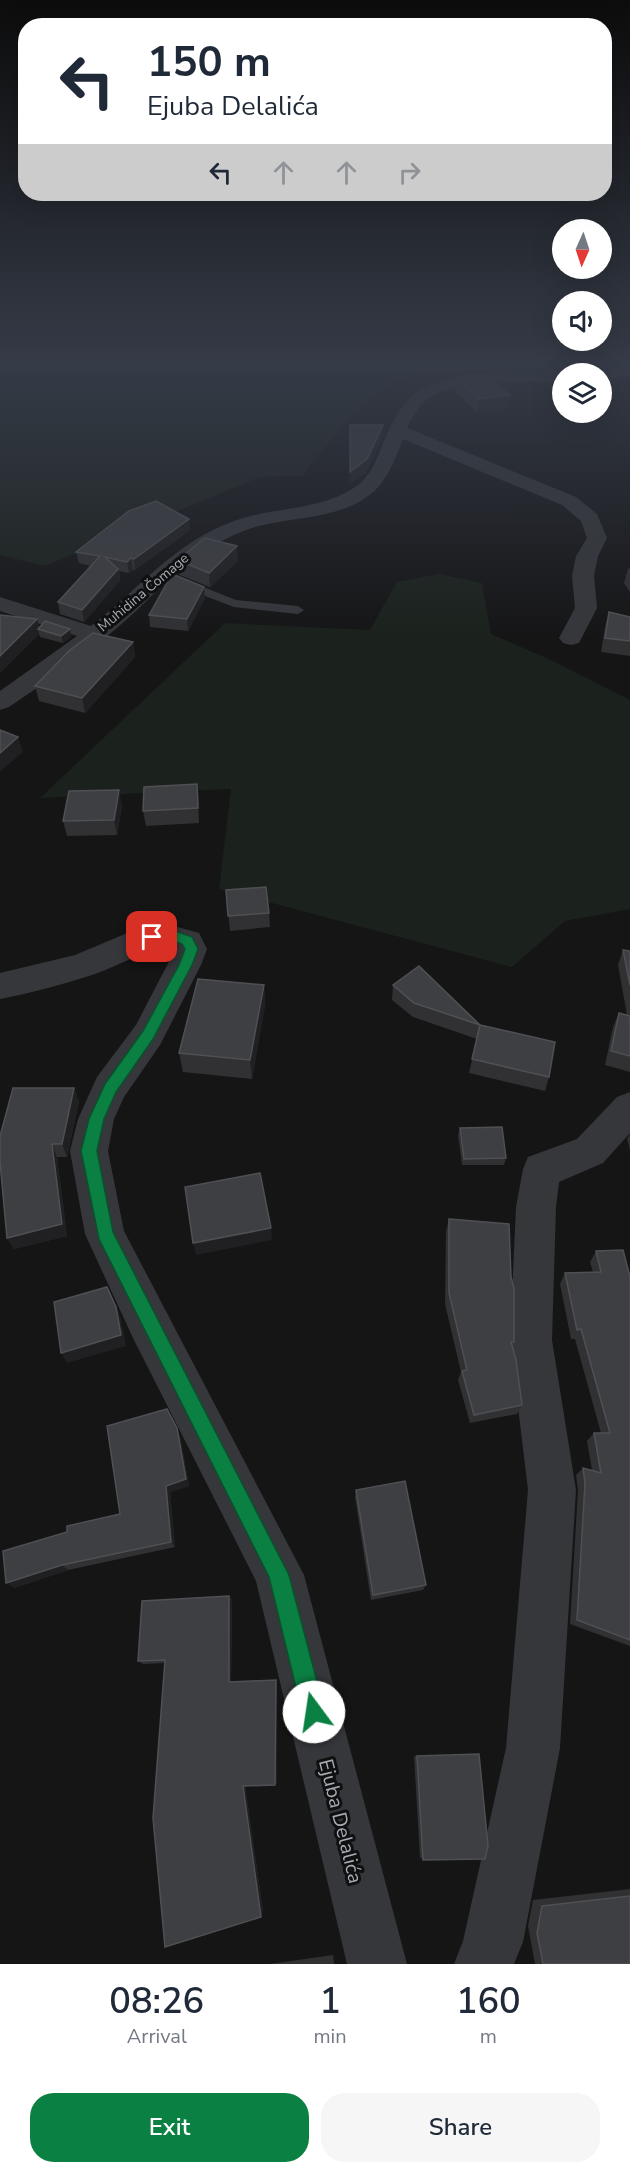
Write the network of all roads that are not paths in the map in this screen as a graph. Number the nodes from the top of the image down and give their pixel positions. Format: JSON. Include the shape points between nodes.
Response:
{"nodes":[{"id":1,"x":387,"y":455,"type":"edge"},
{"id":2,"x":455,"y":455,"type":"edge"},
{"id":3,"x":162,"y":574,"type":"junction"},
{"id":4,"x":0,"y":604,"type":"edge"},
{"id":5,"x":298,"y":610,"type":"dead end"},
{"id":6,"x":93,"y":634,"type":"junction"},
{"id":7,"x":571,"y":638,"type":"dead end"},
{"id":8,"x":0,"y":702,"type":"edge"},
{"id":9,"x":0,"y":986,"type":"edge"},
{"id":10,"x":630,"y":1108,"type":"edge"},
{"id":11,"x":377,"y":1964,"type":"edge"},
{"id":12,"x":484,"y":1964,"type":"edge"}],
"edges":[{"from":1,"to":3,"type":"street","name":"Muhidina Čomage","via":[[375,482],[346,501],[228,530],[181,557]]},
{"from":2,"to":7,"type":"street","via":[[568,501],[590,518],[597,538],[587,556],[583,576],[594,612]]},
{"from":3,"to":5,"type":"lane","via":[[234,603]]},
{"from":3,"to":6,"type":"street","name":"Muhidina Čomage"},
{"from":4,"to":6,"type":"street"},
{"from":6,"to":8,"type":"street","name":"Muhidina Čomage"},
{"from":9,"to":11,"type":"street","name":"Ejuba Delalića","via":[[87,963],[152,937],[172,935],[188,941],[191,949],[186,965],[148,1035],[110,1088],[96,1119],[89,1151],[105,1234],[279,1575]]},
{"from":10,"to":12,"type":"street","via":[[590,1151],[542,1169],[536,1207],[531,1340],[552,1490],[533,1749],[493,1942]]}]}
